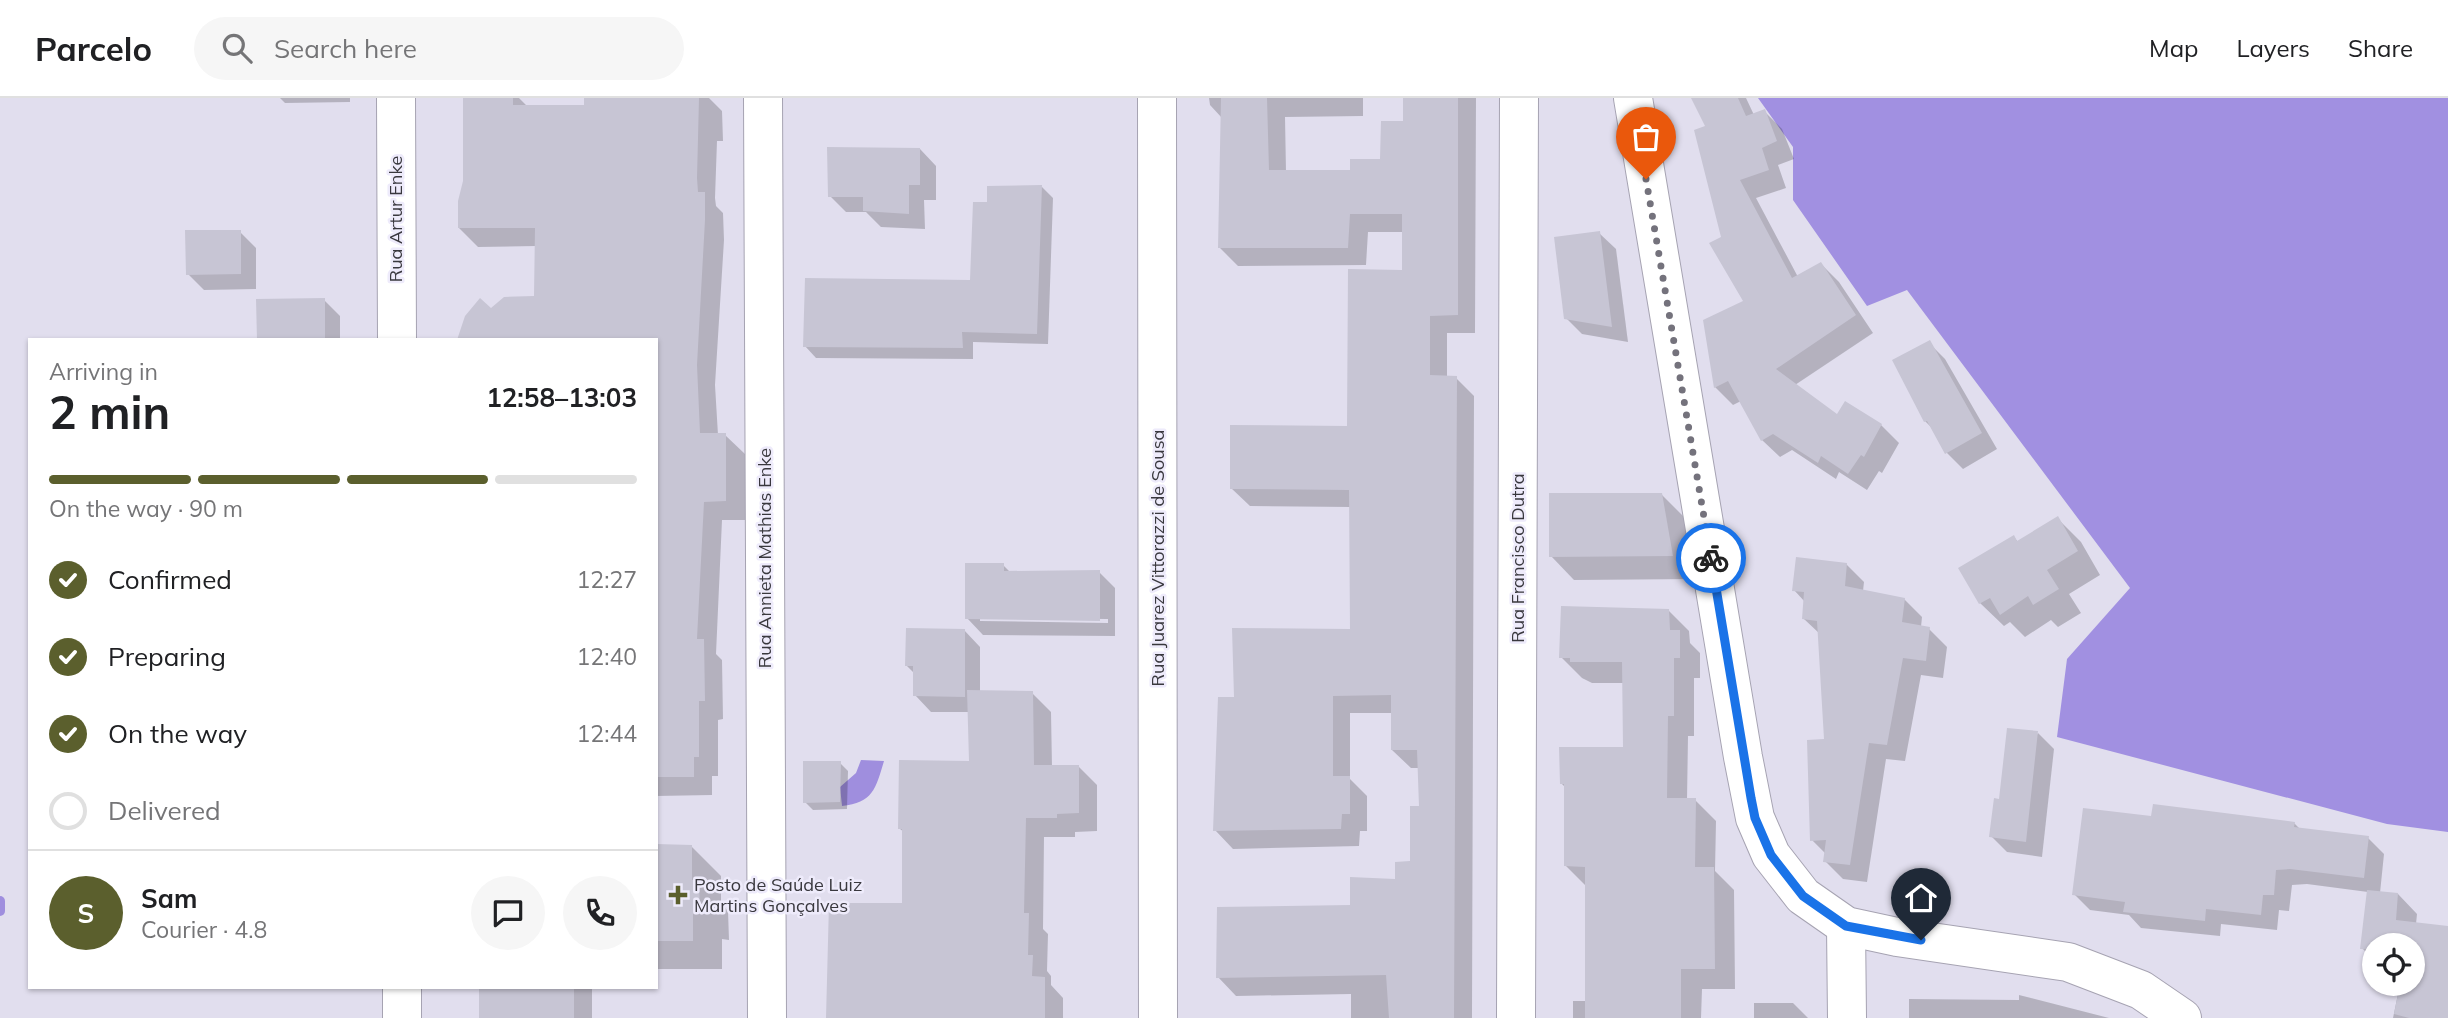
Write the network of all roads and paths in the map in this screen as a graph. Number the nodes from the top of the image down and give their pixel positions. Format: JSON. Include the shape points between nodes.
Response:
{"nodes":[{"id":1,"x":396,"y":98,"type":"edge"},
{"id":2,"x":763,"y":98,"type":"edge"},
{"id":3,"x":1157,"y":98,"type":"edge"},
{"id":4,"x":1519,"y":98,"type":"edge"},
{"id":5,"x":1633,"y":98,"type":"edge"},
{"id":6,"x":397,"y":338,"type":"edge"},
{"id":7,"x":1846,"y":926,"type":"junction"},
{"id":8,"x":402,"y":989,"type":"edge"},
{"id":9,"x":402,"y":1018,"type":"edge"},
{"id":10,"x":767,"y":1018,"type":"edge"},
{"id":11,"x":1158,"y":1018,"type":"edge"},
{"id":12,"x":1516,"y":1018,"type":"edge"},
{"id":13,"x":1847,"y":1018,"type":"edge"},
{"id":14,"x":2182,"y":1018,"type":"edge"}],
"edges":[{"from":1,"to":6,"type":"street","name":"Rua Artur Enke"},
{"from":2,"to":10,"type":"street","name":"Rua Annieta Mathias Enke"},
{"from":3,"to":11,"type":"street","name":"Rua Juarez Vittorazzi de Sousa"},
{"from":4,"to":12,"type":"street","name":"Rua Francisco Dutra"},
{"from":5,"to":7,"type":"street","via":[[1755,818],[1771,855],[1803,896]]},
{"from":7,"to":13,"type":"street"},
{"from":7,"to":14,"type":"street","via":[[2068,962],[2141,990]]},
{"from":8,"to":9,"type":"street"}]}
